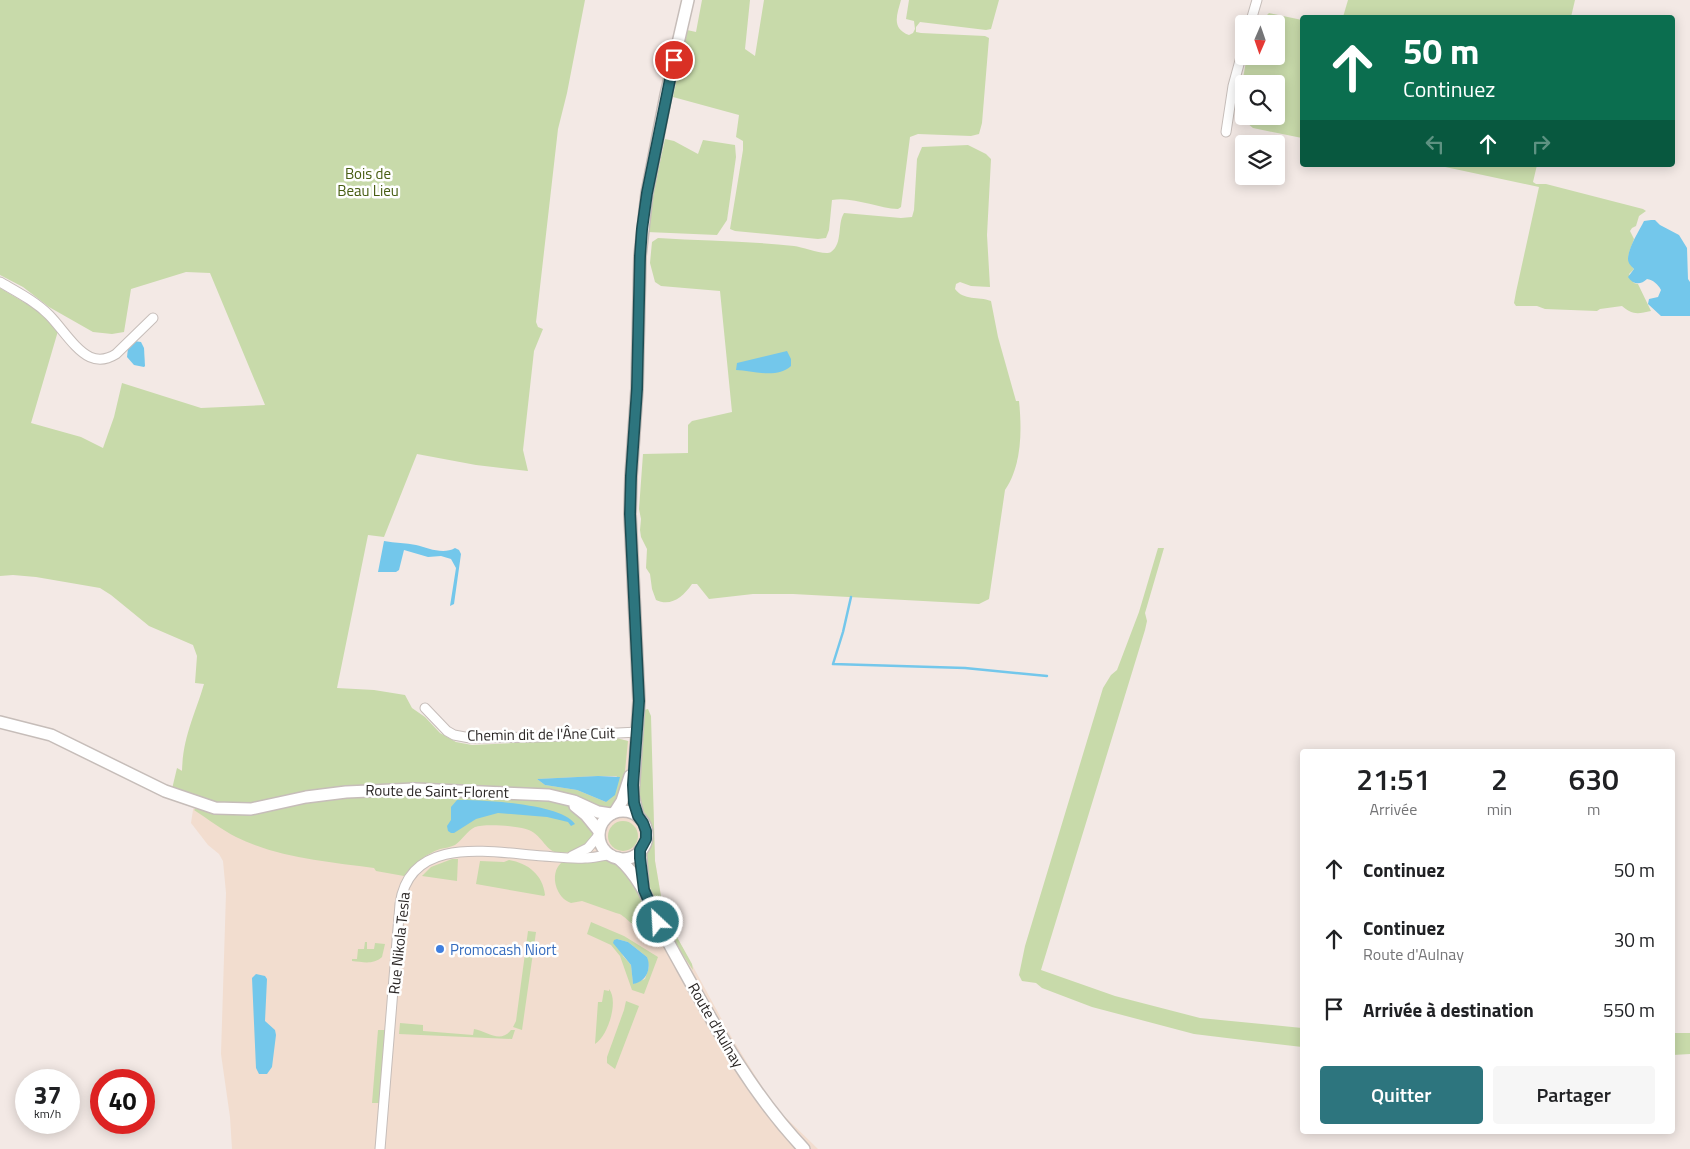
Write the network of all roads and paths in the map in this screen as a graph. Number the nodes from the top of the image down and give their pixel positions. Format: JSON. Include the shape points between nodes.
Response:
{"nodes":[{"id":1,"x":688,"y":0,"type":"edge"},
{"id":2,"x":1257,"y":0,"type":"edge"},
{"id":3,"x":1253,"y":15,"type":"edge"},
{"id":4,"x":1239,"y":65,"type":"edge"},
{"id":5,"x":1226,"y":132,"type":"dead end"},
{"id":6,"x":0,"y":282,"type":"edge"},
{"id":7,"x":153,"y":318,"type":"dead end"},
{"id":8,"x":425,"y":708,"type":"dead end"},
{"id":9,"x":0,"y":722,"type":"edge"},
{"id":10,"x":638,"y":732,"type":"junction"},
{"id":11,"x":635,"y":758,"type":"junction"},
{"id":12,"x":563,"y":798,"type":"junction"},
{"id":13,"x":613,"y":813,"type":"junction"},
{"id":14,"x":638,"y":816,"type":"junction"},
{"id":15,"x":599,"y":833,"type":"junction"},
{"id":16,"x":640,"y":850,"type":"junction"},
{"id":17,"x":570,"y":857,"type":"junction"},
{"id":18,"x":615,"y":857,"type":"junction"},
{"id":19,"x":644,"y":890,"type":"junction"},
{"id":20,"x":380,"y":1149,"type":"edge"},
{"id":21,"x":804,"y":1149,"type":"edge"}],
"edges":[{"from":1,"to":10,"type":"street","via":[[647,193],[640,256],[630,514]]},
{"from":2,"to":3,"type":"street"},
{"from":4,"to":5,"type":"street"},
{"from":6,"to":7,"type":"street","via":[[38,305],[92,358],[105,359],[116,354]]},
{"from":8,"to":10,"type":"street","name":"Chemin dit de l'Âne Cuit","via":[[447,731],[470,738]]},
{"from":9,"to":12,"type":"street","name":"Route de Saint-Florent","via":[[51,735],[165,791],[215,808],[251,809],[327,794],[388,789],[536,793]]},
{"from":10,"to":11,"type":"street"},
{"from":11,"to":13,"type":"street","via":[[624,794]]},
{"from":11,"to":14,"type":"street","via":[[633,795]]},
{"from":12,"to":13,"type":"street","name":"Route de Saint-Florent","via":[[598,812]]},
{"from":12,"to":15,"type":"street","name":"Route de Saint-Florent","via":[[586,815]]},
{"from":13,"to":14,"type":"street","via":[[624,811]]},
{"from":13,"to":15,"type":"street","via":[[603,821]]},
{"from":14,"to":16,"type":"street","via":[[646,835]]},
{"from":15,"to":17,"type":"street","via":[[588,848]]},
{"from":15,"to":18,"type":"street","via":[[604,849]]},
{"from":16,"to":18,"type":"street","via":[[632,856]]},
{"from":16,"to":19,"type":"street","name":"Route d'Aulnay"},
{"from":17,"to":18,"type":"street","name":"Rue Nikola Tesla"},
{"from":17,"to":20,"type":"street","name":"Rue Nikola Tesla","via":[[456,851],[430,859],[408,879],[400,904]]},
{"from":18,"to":19,"type":"street","name":"Route d'Aulnay","via":[[630,869]]},
{"from":19,"to":21,"type":"street","name":"Route d'Aulnay","via":[[665,936],[738,1064],[766,1105]]}]}
